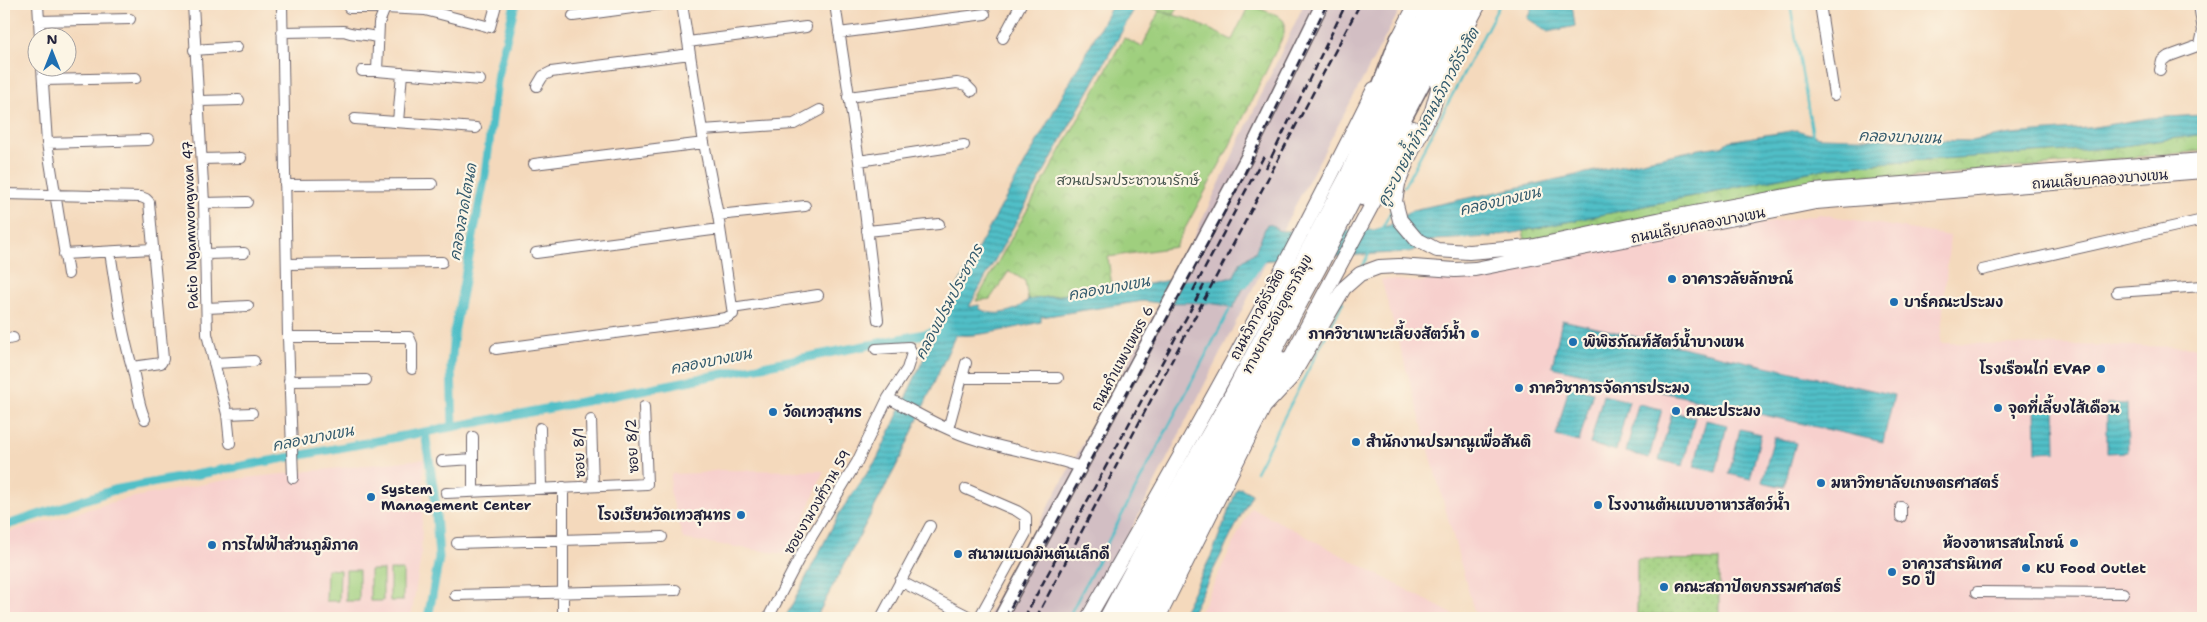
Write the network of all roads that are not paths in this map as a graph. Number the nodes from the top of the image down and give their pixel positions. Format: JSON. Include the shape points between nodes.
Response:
{"nodes":[{"id":1,"x":38,"y":4,"type":"edge"},
{"id":2,"x":193,"y":4,"type":"edge"},
{"id":3,"x":282,"y":4,"type":"edge"},
{"id":4,"x":662,"y":4,"type":"edge"},
{"id":5,"x":682,"y":4,"type":"edge"},
{"id":6,"x":835,"y":4,"type":"edge"},
{"id":7,"x":1021,"y":4,"type":"edge"},
{"id":8,"x":1322,"y":4,"type":"edge"},
{"id":9,"x":1416,"y":4,"type":"edge"},
{"id":10,"x":1426,"y":4,"type":"edge"},
{"id":11,"x":1434,"y":4,"type":"edge"},
{"id":12,"x":1450,"y":4,"type":"edge"},
{"id":13,"x":1464,"y":4,"type":"edge"},
{"id":14,"x":1478,"y":4,"type":"edge"},
{"id":15,"x":1820,"y":4,"type":"edge"},
{"id":16,"x":2199,"y":4,"type":"edge"},
{"id":17,"x":496,"y":5,"type":"dead end"},
{"id":18,"x":425,"y":7,"type":"edge"},
{"id":19,"x":349,"y":8,"type":"dead end"},
{"id":20,"x":385,"y":8,"type":"junction"},
{"id":21,"x":985,"y":14,"type":"dead end"},
{"id":22,"x":573,"y":16,"type":"dead end"},
{"id":23,"x":130,"y":19,"type":"dead end"},
{"id":24,"x":39,"y":22,"type":"junction"},
{"id":25,"x":1468,"y":22,"type":"junction"},
{"id":26,"x":379,"y":23,"type":"junction"},
{"id":27,"x":806,"y":27,"type":"dead end"},
{"id":28,"x":39,"y":28,"type":"edge"},
{"id":29,"x":344,"y":31,"type":"junction"},
{"id":30,"x":282,"y":32,"type":"junction"},
{"id":31,"x":839,"y":33,"type":"junction"},
{"id":32,"x":378,"y":38,"type":"junction"},
{"id":33,"x":1003,"y":38,"type":"dead end"},
{"id":34,"x":1399,"y":38,"type":"junction"},
{"id":35,"x":688,"y":42,"type":"junction"},
{"id":36,"x":237,"y":48,"type":"dead end"},
{"id":37,"x":194,"y":50,"type":"junction"},
{"id":38,"x":690,"y":54,"type":"junction"},
{"id":39,"x":2160,"y":70,"type":"dead end"},
{"id":40,"x":362,"y":71,"type":"dead end"},
{"id":41,"x":377,"y":71,"type":"junction"},
{"id":42,"x":402,"y":73,"type":"junction"},
{"id":43,"x":1442,"y":74,"type":"junction"},
{"id":44,"x":136,"y":78,"type":"dead end"},
{"id":45,"x":43,"y":80,"type":"joint"},
{"id":46,"x":480,"y":80,"type":"dead end"},
{"id":47,"x":538,"y":86,"type":"dead end"},
{"id":48,"x":972,"y":91,"type":"dead end"},
{"id":49,"x":1834,"y":95,"type":"dead end"},
{"id":50,"x":848,"y":96,"type":"junction"},
{"id":51,"x":239,"y":100,"type":"dead end"},
{"id":52,"x":199,"y":101,"type":"junction"},
{"id":53,"x":820,"y":110,"type":"dead end"},
{"id":54,"x":1408,"y":110,"type":"junction"},
{"id":55,"x":1370,"y":114,"type":"junction"},
{"id":56,"x":355,"y":119,"type":"dead end"},
{"id":57,"x":398,"y":122,"type":"junction"},
{"id":58,"x":476,"y":128,"type":"dead end"},
{"id":59,"x":702,"y":130,"type":"junction"},
{"id":60,"x":148,"y":140,"type":"dead end"},
{"id":61,"x":47,"y":143,"type":"junction"},
{"id":62,"x":704,"y":143,"type":"junction"},
{"id":63,"x":964,"y":145,"type":"dead end"},
{"id":64,"x":241,"y":158,"type":"dead end"},
{"id":65,"x":202,"y":160,"type":"junction"},
{"id":66,"x":2203,"y":160,"type":"edge"},
{"id":67,"x":858,"y":161,"type":"junction"},
{"id":68,"x":534,"y":164,"type":"dead end"},
{"id":69,"x":2203,"y":171,"type":"edge"},
{"id":70,"x":432,"y":184,"type":"dead end"},
{"id":71,"x":285,"y":185,"type":"junction"},
{"id":72,"x":4,"y":194,"type":"edge"},
{"id":73,"x":54,"y":194,"type":"junction"},
{"id":74,"x":247,"y":202,"type":"dead end"},
{"id":75,"x":204,"y":203,"type":"junction"},
{"id":76,"x":805,"y":206,"type":"dead end"},
{"id":77,"x":718,"y":215,"type":"junction"},
{"id":78,"x":2203,"y":220,"type":"edge"},
{"id":79,"x":939,"y":224,"type":"dead end"},
{"id":80,"x":1354,"y":225,"type":"junction"},
{"id":81,"x":1310,"y":227,"type":"junction"},
{"id":82,"x":720,"y":229,"type":"junction"},
{"id":83,"x":867,"y":232,"type":"junction"},
{"id":84,"x":152,"y":249,"type":"junction"},
{"id":85,"x":110,"y":252,"type":"junction"},
{"id":86,"x":244,"y":253,"type":"dead end"},
{"id":87,"x":536,"y":253,"type":"dead end"},
{"id":88,"x":64,"y":254,"type":"junction"},
{"id":89,"x":205,"y":254,"type":"junction"},
{"id":90,"x":442,"y":262,"type":"dead end"},
{"id":91,"x":286,"y":264,"type":"junction"},
{"id":92,"x":1331,"y":270,"type":"junction"},
{"id":93,"x":1982,"y":270,"type":"dead end"},
{"id":94,"x":1285,"y":273,"type":"junction"},
{"id":95,"x":68,"y":274,"type":"dead end"},
{"id":96,"x":2203,"y":286,"type":"edge"},
{"id":97,"x":2118,"y":292,"type":"dead end"},
{"id":98,"x":818,"y":294,"type":"dead end"},
{"id":99,"x":248,"y":306,"type":"dead end"},
{"id":100,"x":206,"y":308,"type":"junction"},
{"id":101,"x":732,"y":308,"type":"junction"},
{"id":102,"x":878,"y":320,"type":"dead end"},
{"id":103,"x":288,"y":337,"type":"junction"},
{"id":104,"x":496,"y":349,"type":"dead end"},
{"id":105,"x":876,"y":349,"type":"dead end"},
{"id":106,"x":254,"y":361,"type":"dead end"},
{"id":107,"x":214,"y":363,"type":"junction"},
{"id":108,"x":966,"y":363,"type":"dead end"},
{"id":109,"x":132,"y":367,"type":"junction"},
{"id":110,"x":412,"y":369,"type":"dead end"},
{"id":111,"x":963,"y":378,"type":"junction"},
{"id":112,"x":1058,"y":378,"type":"dead end"},
{"id":113,"x":366,"y":380,"type":"dead end"},
{"id":114,"x":289,"y":381,"type":"junction"},
{"id":115,"x":888,"y":398,"type":"junction"},
{"id":116,"x":1264,"y":406,"type":"junction"},
{"id":117,"x":644,"y":407,"type":"dead end"},
{"id":118,"x":252,"y":413,"type":"dead end"},
{"id":119,"x":227,"y":414,"type":"junction"},
{"id":120,"x":145,"y":419,"type":"dead end"},
{"id":121,"x":591,"y":420,"type":"dead end"},
{"id":122,"x":540,"y":428,"type":"dead end"},
{"id":123,"x":948,"y":429,"type":"junction"},
{"id":124,"x":473,"y":437,"type":"dead end"},
{"id":125,"x":230,"y":444,"type":"dead end"},
{"id":126,"x":473,"y":460,"type":"junction"},
{"id":127,"x":442,"y":461,"type":"dead end"},
{"id":128,"x":1081,"y":466,"type":"junction"},
{"id":129,"x":293,"y":478,"type":"dead end"},
{"id":130,"x":594,"y":486,"type":"junction"},
{"id":131,"x":563,"y":487,"type":"junction"},
{"id":132,"x":541,"y":488,"type":"junction"},
{"id":133,"x":966,"y":489,"type":"dead end"},
{"id":134,"x":474,"y":491,"type":"junction"},
{"id":135,"x":446,"y":494,"type":"dead end"},
{"id":136,"x":1182,"y":522,"type":"junction"},
{"id":137,"x":1159,"y":525,"type":"junction"},
{"id":138,"x":930,"y":526,"type":"dead end"},
{"id":139,"x":662,"y":537,"type":"dead end"},
{"id":140,"x":563,"y":540,"type":"junction"},
{"id":141,"x":457,"y":543,"type":"dead end"},
{"id":142,"x":900,"y":581,"type":"junction"},
{"id":143,"x":676,"y":590,"type":"dead end"},
{"id":144,"x":565,"y":591,"type":"junction"},
{"id":145,"x":1977,"y":592,"type":"dead end"},
{"id":146,"x":2123,"y":593,"type":"dead end"},
{"id":147,"x":455,"y":595,"type":"dead end"},
{"id":148,"x":563,"y":618,"type":"edge"},
{"id":149,"x":768,"y":618,"type":"edge"},
{"id":150,"x":881,"y":618,"type":"edge"},
{"id":151,"x":972,"y":618,"type":"edge"},
{"id":152,"x":979,"y":618,"type":"edge"},
{"id":153,"x":1000,"y":618,"type":"edge"},
{"id":154,"x":1088,"y":618,"type":"edge"},
{"id":155,"x":1101,"y":618,"type":"edge"},
{"id":156,"x":1109,"y":618,"type":"edge"},
{"id":157,"x":1129,"y":618,"type":"edge"},
{"id":158,"x":1146,"y":618,"type":"edge"},
{"id":159,"x":1158,"y":618,"type":"edge"}],
"edges":[{"from":1,"to":24,"type":"street"},
{"from":2,"to":37,"type":"street","name":"Patio Ngamwongwan 47"},
{"from":3,"to":30,"type":"street"},
{"from":4,"to":22,"type":"street"},
{"from":5,"to":35,"type":"street"},
{"from":6,"to":31,"type":"street"},
{"from":7,"to":33,"type":"street"},
{"from":8,"to":128,"type":"street","name":"ถนนกำแพงเพชร 6","via":[[1247,157]]},
{"from":9,"to":34,"type":"main road","name":"ถนนวิภาวดีรังสิต"},
{"from":10,"to":55,"type":"highway","name":"ถนนวิภาวดีรังสิต"},
{"from":11,"to":137,"type":"highway","name":"ทางยกระดับอุตราภิมุข","via":[[1386,95],[1345,184],[1234,395]]},
{"from":12,"to":136,"type":"highway","name":"ทางยกระดับอุตราภิมุข","via":[[1321,259]]},
{"from":13,"to":54,"type":"highway"},
{"from":14,"to":25,"type":"main road"},
{"from":15,"to":49,"type":"street"},
{"from":16,"to":39,"type":"street","via":[[2203,31],[2200,45],[2166,57]]},
{"from":17,"to":18,"type":"street","via":[[490,27]]},
{"from":18,"to":20,"type":"street"},
{"from":19,"to":20,"type":"street"},
{"from":20,"to":26,"type":"street"},
{"from":21,"to":31,"type":"street"},
{"from":23,"to":24,"type":"street"},
{"from":24,"to":28,"type":"street"},
{"from":25,"to":43,"type":"main road"},
{"from":25,"to":54,"type":"highway"},
{"from":26,"to":29,"type":"street","via":[[370,28]]},
{"from":26,"to":32,"type":"street"},
{"from":27,"to":35,"type":"street"},
{"from":29,"to":30,"type":"street"},
{"from":29,"to":32,"type":"street"},
{"from":30,"to":71,"type":"street"},
{"from":31,"to":50,"type":"street"},
{"from":32,"to":41,"type":"street"},
{"from":34,"to":55,"type":"highway"},
{"from":34,"to":81,"type":"main road","name":"ถนนวิภาวดีรังสิต","via":[[1333,171]]},
{"from":35,"to":38,"type":"street"},
{"from":36,"to":37,"type":"street"},
{"from":37,"to":52,"type":"street","name":"Patio Ngamwongwan 47"},
{"from":38,"to":47,"type":"street","via":[[551,72],[543,76]]},
{"from":38,"to":59,"type":"street"},
{"from":40,"to":41,"type":"street"},
{"from":41,"to":42,"type":"street"},
{"from":42,"to":46,"type":"street"},
{"from":42,"to":57,"type":"street"},
{"from":43,"to":66,"type":"main road","name":"ถนนเลียบคลองบางเขน","via":[[1432,111],[1408,159],[1395,201],[1400,220],[1416,239],[1437,250],[1469,252],[1530,247],[1814,191]]},
{"from":43,"to":80,"type":"main road"},
{"from":44,"to":45,"type":"street"},
{"from":45,"to":61,"type":"street"},
{"from":48,"to":50,"type":"street","via":[[957,83]]},
{"from":50,"to":67,"type":"street"},
{"from":51,"to":52,"type":"street"},
{"from":52,"to":65,"type":"street","name":"Patio Ngamwongwan 47"},
{"from":53,"to":59,"type":"street","via":[[794,124]]},
{"from":54,"to":80,"type":"highway"},
{"from":55,"to":81,"type":"highway","name":"ถนนวิภาวดีรังสิต","via":[[1343,176]]},
{"from":56,"to":57,"type":"street"},
{"from":57,"to":58,"type":"street"},
{"from":59,"to":62,"type":"street"},
{"from":60,"to":61,"type":"street"},
{"from":61,"to":73,"type":"street"},
{"from":62,"to":68,"type":"street"},
{"from":62,"to":77,"type":"street"},
{"from":63,"to":67,"type":"street"},
{"from":64,"to":65,"type":"street"},
{"from":65,"to":75,"type":"street","name":"Patio Ngamwongwan 47"},
{"from":67,"to":83,"type":"street"},
{"from":69,"to":116,"type":"main road","name":"ถนนเลียบคลองบางเขน","via":[[1816,202],[1475,269],[1379,267],[1360,274],[1344,288],[1291,378]]},
{"from":70,"to":71,"type":"street"},
{"from":71,"to":91,"type":"street"},
{"from":72,"to":73,"type":"street"},
{"from":73,"to":84,"type":"street","via":[[146,198]]},
{"from":73,"to":88,"type":"street"},
{"from":74,"to":75,"type":"street"},
{"from":75,"to":89,"type":"street","name":"Patio Ngamwongwan 47"},
{"from":76,"to":77,"type":"street"},
{"from":77,"to":82,"type":"street"},
{"from":78,"to":93,"type":"street"},
{"from":79,"to":83,"type":"street"},
{"from":80,"to":92,"type":"highway"},
{"from":81,"to":94,"type":"highway","name":"ถนนวิภาวดีรังสิต"},
{"from":82,"to":87,"type":"street"},
{"from":82,"to":101,"type":"street"},
{"from":83,"to":102,"type":"street"},
{"from":84,"to":85,"type":"street"},
{"from":84,"to":109,"type":"street","via":[[162,359],[161,363]]},
{"from":85,"to":88,"type":"street"},
{"from":85,"to":109,"type":"street"},
{"from":86,"to":89,"type":"street"},
{"from":88,"to":95,"type":"street"},
{"from":89,"to":100,"type":"street","name":"Patio Ngamwongwan 47"},
{"from":90,"to":91,"type":"street"},
{"from":91,"to":103,"type":"street"},
{"from":92,"to":116,"type":"main road"},
{"from":92,"to":158,"type":"highway","via":[[1250,413]]},
{"from":94,"to":154,"type":"main road","name":"ถนนวิภาวดีรังสิต"},
{"from":94,"to":155,"type":"highway","name":"ถนนวิภาวดีรังสิต"},
{"from":96,"to":97,"type":"street"},
{"from":98,"to":101,"type":"street"},
{"from":99,"to":100,"type":"street"},
{"from":100,"to":107,"type":"street","name":"Patio Ngamwongwan 47","via":[[207,334]]},
{"from":101,"to":104,"type":"street","via":[[733,314],[726,318]]},
{"from":103,"to":110,"type":"street","via":[[409,336]]},
{"from":103,"to":114,"type":"street"},
{"from":105,"to":115,"type":"street","name":"ซอยงามวงศ์วาน 59","via":[[909,347],[912,353],[907,369]]},
{"from":106,"to":107,"type":"street"},
{"from":107,"to":119,"type":"street","name":"Patio Ngamwongwan 47"},
{"from":108,"to":111,"type":"street"},
{"from":109,"to":120,"type":"street"},
{"from":111,"to":112,"type":"street"},
{"from":111,"to":123,"type":"street"},
{"from":113,"to":114,"type":"street"},
{"from":114,"to":129,"type":"street"},
{"from":115,"to":123,"type":"street"},
{"from":115,"to":149,"type":"street","name":"ซอยงามวงศ์วาน 59","via":[[857,462],[803,551]]},
{"from":116,"to":159,"type":"main road"},
{"from":117,"to":130,"type":"street","name":"ซอย 8/2","via":[[647,484]]},
{"from":118,"to":119,"type":"street"},
{"from":119,"to":125,"type":"street","name":"Patio Ngamwongwan 47"},
{"from":121,"to":130,"type":"street","name":"ซอย 8/1"},
{"from":122,"to":132,"type":"street"},
{"from":123,"to":128,"type":"street","via":[[977,440]]},
{"from":124,"to":126,"type":"street"},
{"from":126,"to":127,"type":"street"},
{"from":126,"to":134,"type":"street"},
{"from":128,"to":153,"type":"street","name":"ถนนกำแพงเพชร 6"},
{"from":130,"to":131,"type":"street"},
{"from":131,"to":132,"type":"street"},
{"from":131,"to":140,"type":"street"},
{"from":132,"to":134,"type":"street"},
{"from":133,"to":152,"type":"street","via":[[1017,511],[1026,517],[1027,524],[1026,533]]},
{"from":134,"to":135,"type":"street"},
{"from":136,"to":157,"type":"highway","name":"ทางยกระดับอุตราภิมุข"},
{"from":136,"to":158,"type":"highway"},
{"from":137,"to":155,"type":"highway"},
{"from":137,"to":156,"type":"highway","name":"ทางยกระดับอุตราภิมุข"},
{"from":138,"to":142,"type":"street"},
{"from":139,"to":140,"type":"street"},
{"from":140,"to":141,"type":"street"},
{"from":140,"to":144,"type":"street"},
{"from":142,"to":150,"type":"street"},
{"from":142,"to":151,"type":"street"},
{"from":143,"to":144,"type":"street"},
{"from":144,"to":147,"type":"street"},
{"from":144,"to":148,"type":"street"},
{"from":145,"to":146,"type":"street"}]}
